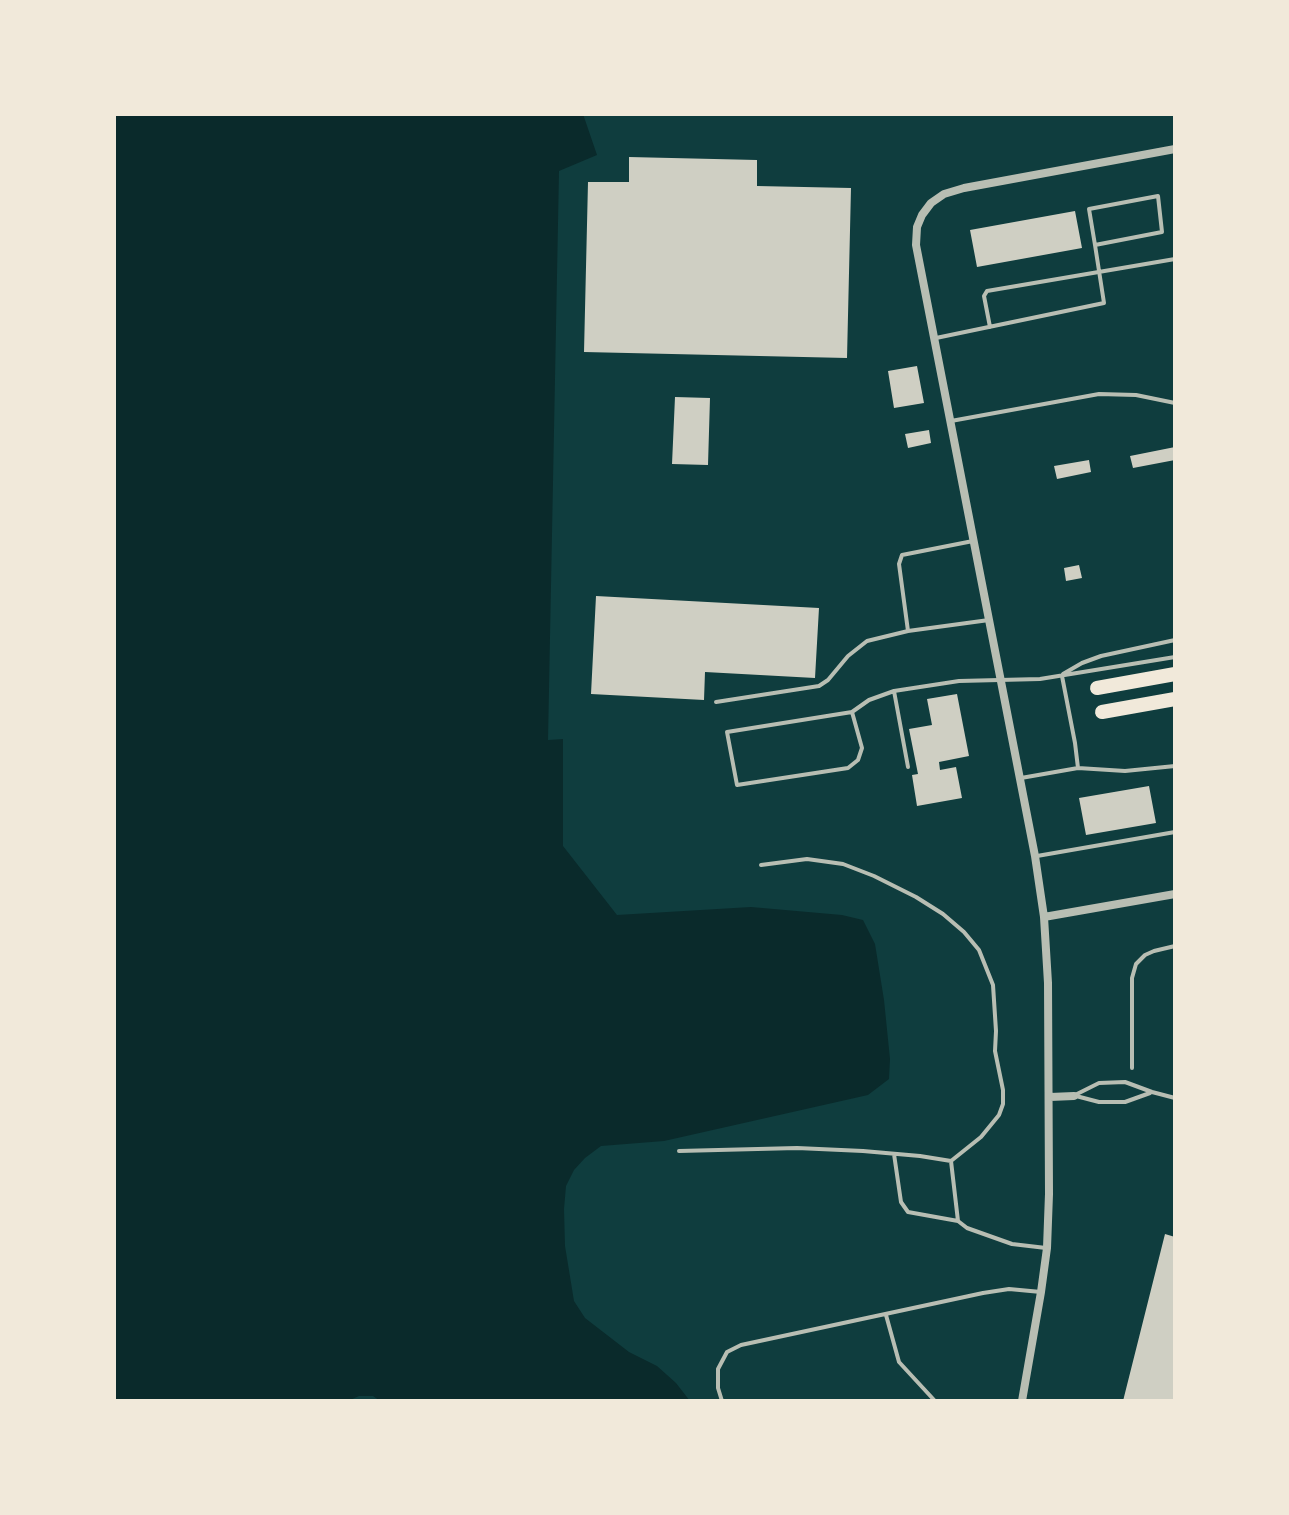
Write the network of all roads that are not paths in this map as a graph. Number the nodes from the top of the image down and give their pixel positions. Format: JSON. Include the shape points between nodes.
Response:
{"nodes":[{"id":1,"x":1175,"y":149,"type":"edge"},
{"id":2,"x":1095,"y":245,"type":"junction"},
{"id":3,"x":1175,"y":259,"type":"edge"},
{"id":4,"x":1099,"y":272,"type":"junction"},
{"id":5,"x":990,"y":327,"type":"junction"},
{"id":6,"x":934,"y":338,"type":"junction"},
{"id":7,"x":1175,"y":403,"type":"edge"},
{"id":8,"x":951,"y":421,"type":"junction"},
{"id":9,"x":974,"y":541,"type":"junction"},
{"id":10,"x":989,"y":620,"type":"junction"},
{"id":11,"x":908,"y":631,"type":"junction"},
{"id":12,"x":1175,"y":640,"type":"edge"},
{"id":13,"x":1175,"y":657,"type":"edge"},
{"id":14,"x":1175,"y":674,"type":"edge"},
{"id":15,"x":1061,"y":676,"type":"junction"},
{"id":16,"x":1000,"y":681,"type":"junction"},
{"id":17,"x":1097,"y":688,"type":"dead end"},
{"id":18,"x":894,"y":691,"type":"junction"},
{"id":19,"x":1175,"y":699,"type":"edge"},
{"id":20,"x":716,"y":702,"type":"dead end"},
{"id":21,"x":852,"y":712,"type":"junction"},
{"id":22,"x":1102,"y":712,"type":"dead end"},
{"id":23,"x":1175,"y":766,"type":"edge"},
{"id":24,"x":908,"y":767,"type":"dead end"},
{"id":25,"x":1078,"y":768,"type":"junction"},
{"id":26,"x":1019,"y":779,"type":"junction"},
{"id":27,"x":1175,"y":832,"type":"edge"},
{"id":28,"x":1035,"y":856,"type":"junction"},
{"id":29,"x":761,"y":865,"type":"dead end"},
{"id":30,"x":1175,"y":894,"type":"edge"},
{"id":31,"x":1044,"y":917,"type":"junction"},
{"id":32,"x":1175,"y":946,"type":"edge"},
{"id":33,"x":1132,"y":1068,"type":"dead end"},
{"id":34,"x":1152,"y":1092,"type":"junction"},
{"id":35,"x":1074,"y":1096,"type":"junction"},
{"id":36,"x":1050,"y":1097,"type":"junction"},
{"id":37,"x":1175,"y":1098,"type":"edge"},
{"id":38,"x":679,"y":1151,"type":"dead end"},
{"id":39,"x":894,"y":1154,"type":"junction"},
{"id":40,"x":951,"y":1161,"type":"junction"},
{"id":41,"x":958,"y":1221,"type":"junction"},
{"id":42,"x":1047,"y":1248,"type":"junction"},
{"id":43,"x":1041,"y":1292,"type":"junction"},
{"id":44,"x":885,"y":1315,"type":"junction"},
{"id":45,"x":722,"y":1401,"type":"edge"},
{"id":46,"x":935,"y":1401,"type":"edge"},
{"id":47,"x":1022,"y":1401,"type":"edge"}],
"edges":[{"from":1,"to":6,"type":"street","via":[[964,188],[931,203],[917,227],[916,245]]},
{"from":2,"to":2,"type":"lane","via":[[1089,209],[1158,196],[1162,232]]},
{"from":2,"to":4,"type":"lane"},
{"from":3,"to":4,"type":"lane"},
{"from":4,"to":5,"type":"lane","via":[[1104,303]]},
{"from":4,"to":5,"type":"lane","via":[[987,291]]},
{"from":5,"to":6,"type":"lane"},
{"from":6,"to":8,"type":"street"},
{"from":7,"to":8,"type":"lane","via":[[1099,394]]},
{"from":8,"to":9,"type":"street"},
{"from":9,"to":10,"type":"street"},
{"from":9,"to":11,"type":"lane","via":[[902,555]]},
{"from":10,"to":11,"type":"lane"},
{"from":10,"to":16,"type":"street"},
{"from":11,"to":20,"type":"lane","via":[[867,641],[819,686]]},
{"from":12,"to":15,"type":"lane","via":[[1101,656]]},
{"from":13,"to":15,"type":"lane"},
{"from":14,"to":17,"type":"highway"},
{"from":15,"to":16,"type":"lane"},
{"from":15,"to":25,"type":"lane"},
{"from":16,"to":18,"type":"lane"},
{"from":16,"to":26,"type":"street"},
{"from":18,"to":21,"type":"lane"},
{"from":18,"to":24,"type":"lane"},
{"from":19,"to":22,"type":"highway"},
{"from":21,"to":21,"type":"lane","via":[[727,732],[737,785],[848,768],[862,748]]},
{"from":23,"to":25,"type":"lane"},
{"from":25,"to":26,"type":"lane"},
{"from":26,"to":28,"type":"street"},
{"from":27,"to":28,"type":"lane"},
{"from":28,"to":31,"type":"street"},
{"from":29,"to":40,"type":"lane","via":[[807,859],[843,864],[874,876],[943,914],[979,950],[993,985],[1003,1104],[981,1137]]},
{"from":30,"to":31,"type":"street"},
{"from":31,"to":36,"type":"street"},
{"from":32,"to":33,"type":"lane","via":[[1145,955],[1136,964]]},
{"from":34,"to":35,"type":"lane","via":[[1125,1102]]},
{"from":34,"to":35,"type":"lane","via":[[1125,1082],[1099,1083]]},
{"from":34,"to":37,"type":"lane"},
{"from":35,"to":36,"type":"street"},
{"from":36,"to":42,"type":"street"},
{"from":38,"to":39,"type":"lane","via":[[797,1148]]},
{"from":39,"to":40,"type":"lane"},
{"from":39,"to":41,"type":"lane","via":[[901,1202],[908,1212]]},
{"from":40,"to":41,"type":"lane"},
{"from":41,"to":42,"type":"lane","via":[[1012,1244]]},
{"from":42,"to":43,"type":"street"},
{"from":43,"to":44,"type":"lane","via":[[1009,1289]]},
{"from":43,"to":47,"type":"street"},
{"from":44,"to":45,"type":"lane","via":[[727,1352],[718,1369]]},
{"from":44,"to":46,"type":"lane","via":[[899,1362]]}]}
